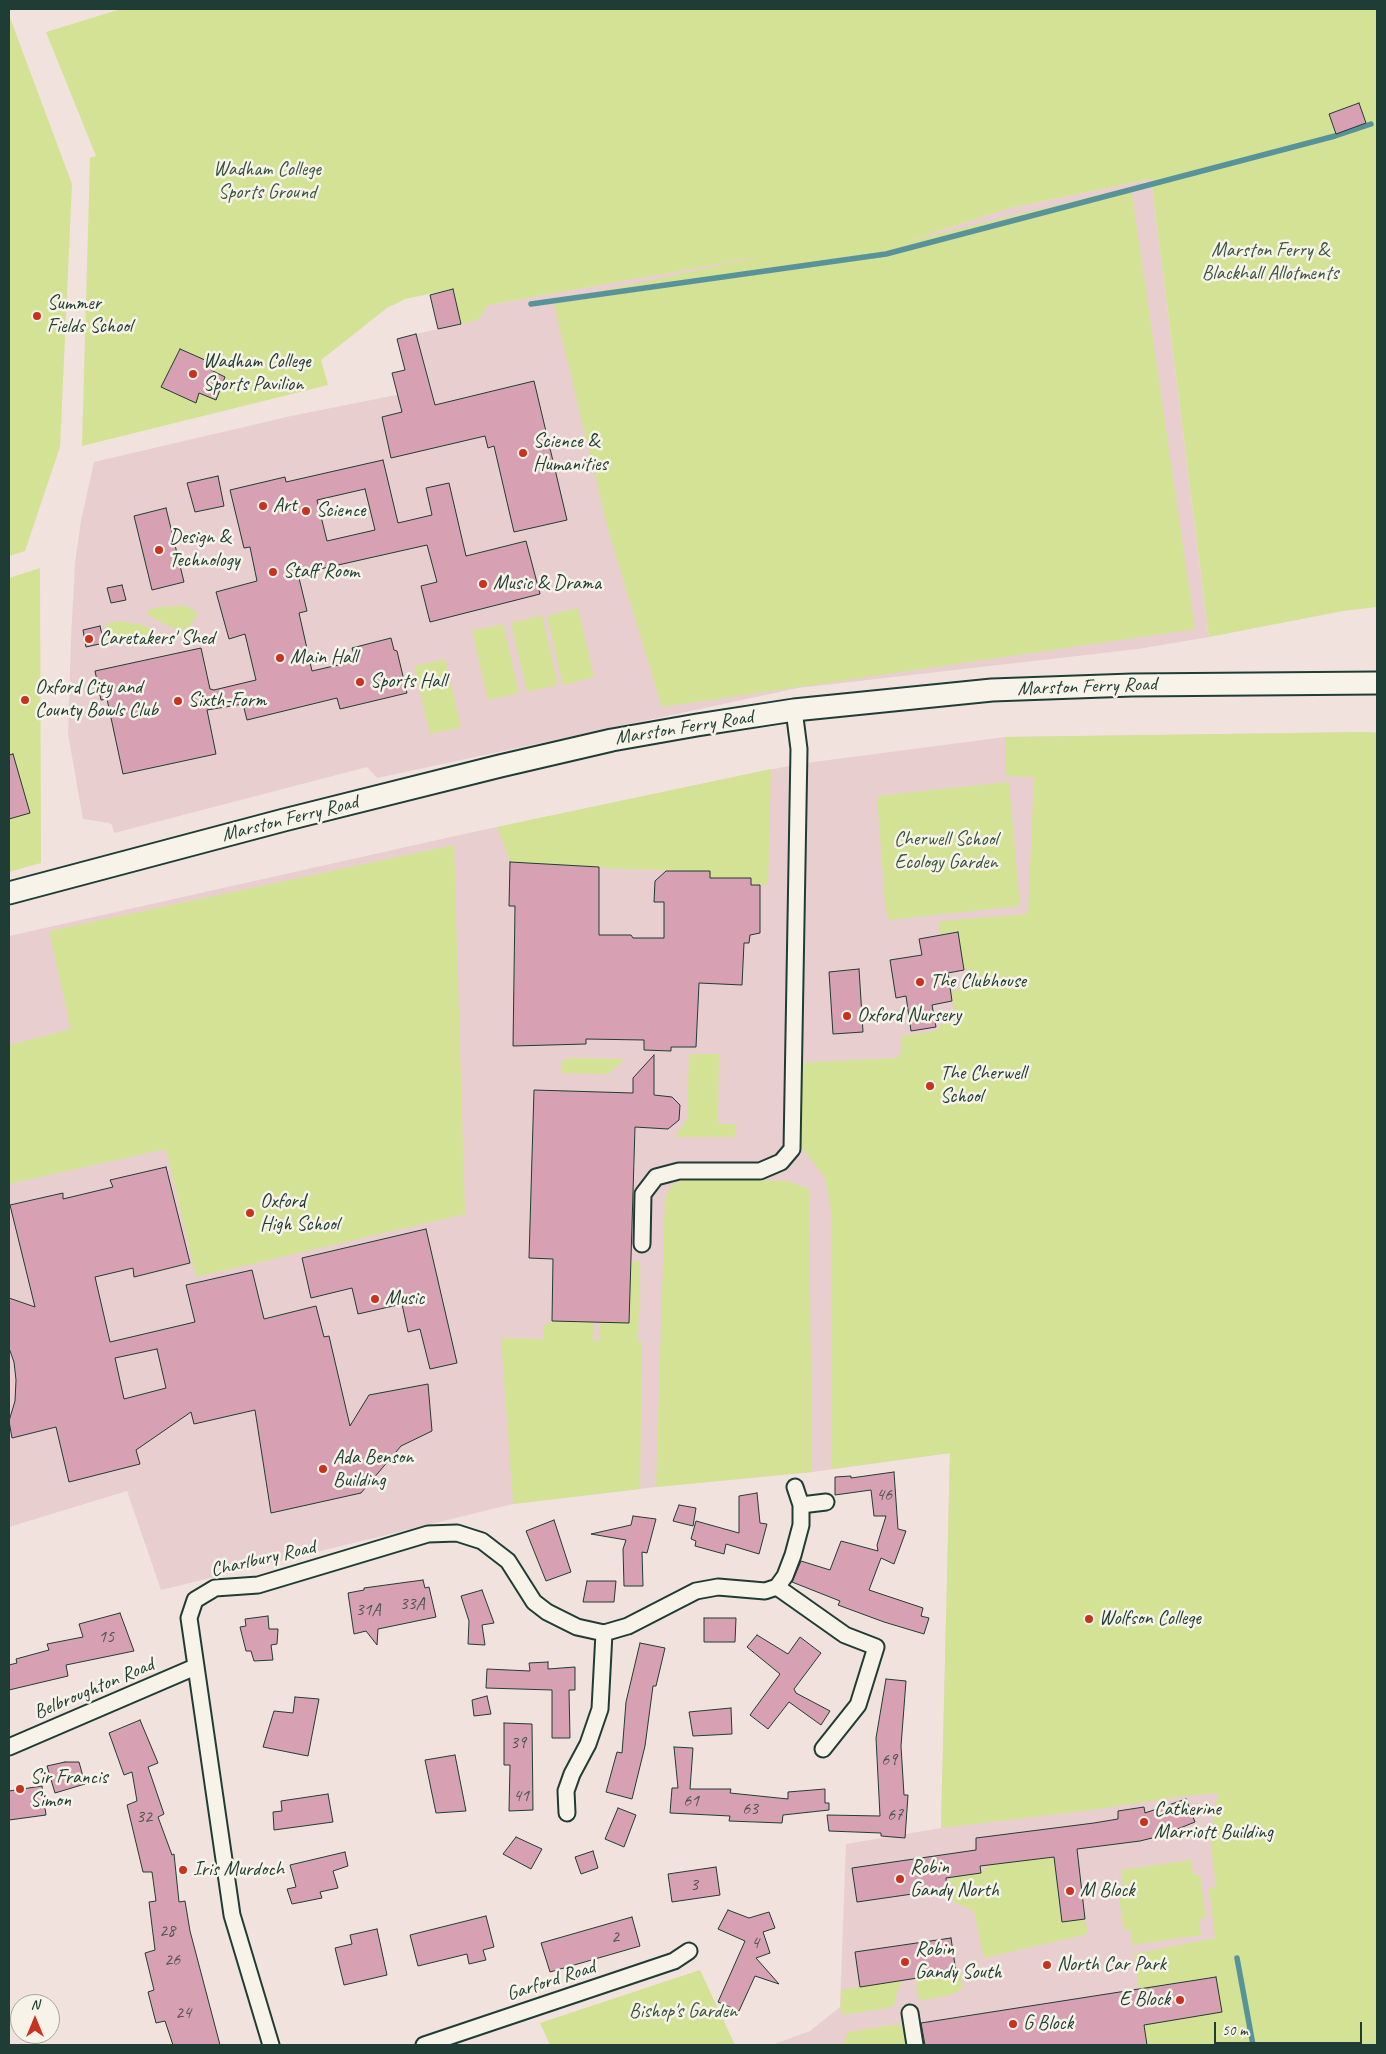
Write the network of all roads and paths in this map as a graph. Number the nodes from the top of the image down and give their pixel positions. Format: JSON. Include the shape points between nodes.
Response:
{"nodes":[{"id":1,"x":1377,"y":683,"type":"edge"},
{"id":2,"x":794,"y":710,"type":"junction"},
{"id":3,"x":9,"y":893,"type":"edge"},
{"id":4,"x":642,"y":1244,"type":"dead end"},
{"id":5,"x":795,"y":1487,"type":"dead end"},
{"id":6,"x":826,"y":1502,"type":"dead end"},
{"id":7,"x":800,"y":1505,"type":"junction"},
{"id":8,"x":777,"y":1587,"type":"junction"},
{"id":9,"x":604,"y":1633,"type":"junction"},
{"id":10,"x":195,"y":1668,"type":"junction"},
{"id":11,"x":9,"y":1747,"type":"edge"},
{"id":12,"x":823,"y":1749,"type":"dead end"},
{"id":13,"x":567,"y":1813,"type":"dead end"},
{"id":14,"x":688,"y":1951,"type":"dead end"},
{"id":15,"x":910,"y":2013,"type":"dead end"},
{"id":16,"x":270,"y":2045,"type":"edge"},
{"id":17,"x":424,"y":2045,"type":"edge"},
{"id":18,"x":915,"y":2045,"type":"edge"}],
"edges":[{"from":1,"to":2,"type":"main road","name":"Marston Ferry Road","via":[[1042,688]]},
{"from":2,"to":3,"type":"main road","name":"Marston Ferry Road","via":[[553,753]]},
{"from":2,"to":4,"type":"street","via":[[798,750],[792,1149],[781,1162],[760,1171],[679,1171],[656,1177],[643,1194]]},
{"from":5,"to":7,"type":"street"},
{"from":6,"to":7,"type":"street"},
{"from":7,"to":8,"type":"street","via":[[801,1525],[793,1555]]},
{"from":8,"to":9,"type":"street","name":"Charlbury Road","via":[[765,1591],[718,1586],[696,1591],[628,1626]]},
{"from":8,"to":12,"type":"street","via":[[845,1635],[876,1647],[858,1706]]},
{"from":9,"to":10,"type":"street","name":"Charlbury Road","via":[[577,1628],[547,1612],[534,1602],[508,1561],[482,1541],[457,1533],[428,1534],[258,1585],[215,1588],[195,1600],[189,1618]]},
{"from":9,"to":13,"type":"street","via":[[600,1709],[566,1791]]},
{"from":10,"to":11,"type":"street","name":"Belbroughton Road"},
{"from":10,"to":16,"type":"street","name":"Charlbury Road","via":[[232,1915]]},
{"from":14,"to":17,"type":"street","name":"Garford Road","via":[[674,1961]]},
{"from":15,"to":18,"type":"street"}]}
